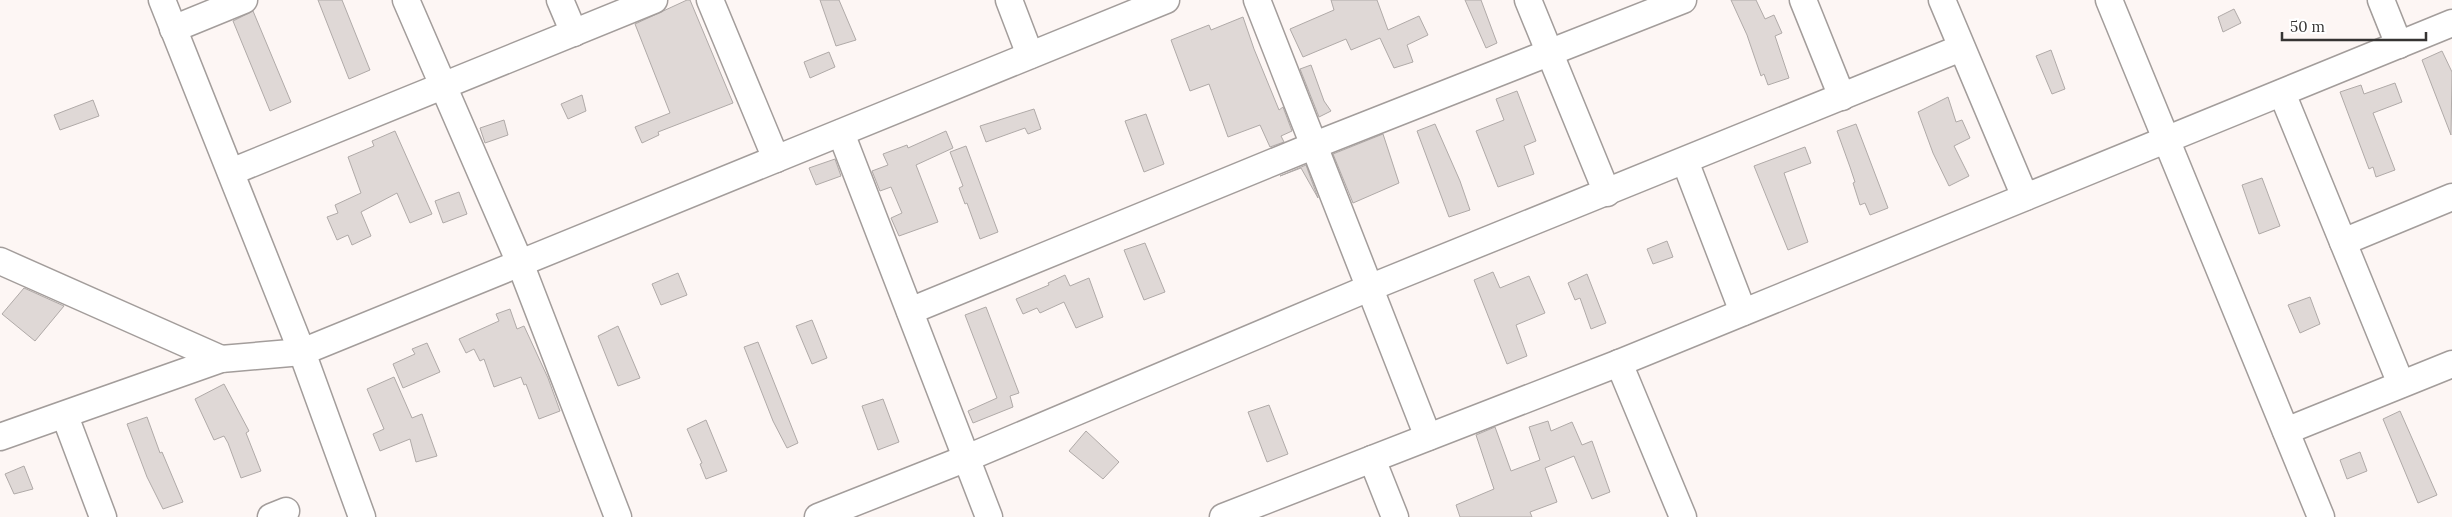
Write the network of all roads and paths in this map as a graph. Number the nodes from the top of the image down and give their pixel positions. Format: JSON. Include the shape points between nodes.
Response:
{"nodes":[{"id":1,"x":162,"y":0,"type":"edge"},
{"id":2,"x":244,"y":0,"type":"edge"},
{"id":3,"x":406,"y":0,"type":"edge"},
{"id":4,"x":560,"y":0,"type":"edge"},
{"id":5,"x":654,"y":0,"type":"edge"},
{"id":6,"x":710,"y":0,"type":"edge"},
{"id":7,"x":1009,"y":0,"type":"edge"},
{"id":8,"x":1166,"y":0,"type":"edge"},
{"id":9,"x":1257,"y":0,"type":"edge"},
{"id":10,"x":1528,"y":0,"type":"edge"},
{"id":11,"x":1683,"y":0,"type":"edge"},
{"id":12,"x":1803,"y":0,"type":"edge"},
{"id":13,"x":1942,"y":0,"type":"edge"},
{"id":14,"x":2109,"y":0,"type":"edge"},
{"id":15,"x":2381,"y":0,"type":"edge"},
{"id":16,"x":2452,"y":22,"type":"edge"},
{"id":17,"x":173,"y":29,"type":"junction"},
{"id":18,"x":574,"y":32,"type":"junction"},
{"id":19,"x":2399,"y":45,"type":"junction"},
{"id":20,"x":1961,"y":48,"type":"junction"},
{"id":21,"x":1548,"y":54,"type":"junction"},
{"id":22,"x":1030,"y":55,"type":"junction"},
{"id":23,"x":443,"y":86,"type":"junction"},
{"id":24,"x":2282,"y":93,"type":"junction"},
{"id":25,"x":1842,"y":97,"type":"junction"},
{"id":26,"x":841,"y":133,"type":"junction"},
{"id":27,"x":2166,"y":140,"type":"junction"},
{"id":28,"x":1315,"y":145,"type":"junction"},
{"id":29,"x":776,"y":159,"type":"junction"},
{"id":30,"x":1685,"y":161,"type":"junction"},
{"id":31,"x":231,"y":172,"type":"junction"},
{"id":32,"x":1607,"y":192,"type":"junction"},
{"id":33,"x":2452,"y":196,"type":"edge"},
{"id":34,"x":2025,"y":197,"type":"junction"},
{"id":35,"x":2342,"y":242,"type":"junction"},
{"id":36,"x":0,"y":261,"type":"edge"},
{"id":37,"x":520,"y":263,"type":"junction"},
{"id":38,"x":1369,"y":288,"type":"junction"},
{"id":39,"x":910,"y":312,"type":"junction"},
{"id":40,"x":1743,"y":312,"type":"junction"},
{"id":41,"x":302,"y":352,"type":"junction"},
{"id":42,"x":220,"y":359,"type":"junction"},
{"id":43,"x":1619,"y":363,"type":"junction"},
{"id":44,"x":2452,"y":364,"type":"edge"},
{"id":45,"x":2401,"y":384,"type":"junction"},
{"id":46,"x":65,"y":416,"type":"junction"},
{"id":47,"x":2286,"y":431,"type":"junction"},
{"id":48,"x":0,"y":437,"type":"edge"},
{"id":49,"x":1428,"y":437,"type":"junction"},
{"id":50,"x":967,"y":458,"type":"junction"},
{"id":51,"x":1372,"y":459,"type":"junction"},
{"id":52,"x":1680,"y":516,"type":"edge"},
{"id":53,"x":103,"y":517,"type":"edge"},
{"id":54,"x":362,"y":517,"type":"edge"},
{"id":55,"x":618,"y":517,"type":"edge"},
{"id":56,"x":818,"y":517,"type":"edge"},
{"id":57,"x":990,"y":517,"type":"edge"},
{"id":58,"x":1223,"y":517,"type":"edge"},
{"id":59,"x":1395,"y":517,"type":"edge"},
{"id":60,"x":2321,"y":517,"type":"edge"}],
"edges":[{"from":1,"to":17,"type":"street"},
{"from":2,"to":17,"type":"street"},
{"from":3,"to":23,"type":"street"},
{"from":4,"to":18,"type":"street"},
{"from":5,"to":18,"type":"street"},
{"from":6,"to":29,"type":"street"},
{"from":7,"to":22,"type":"street"},
{"from":8,"to":22,"type":"street"},
{"from":9,"to":28,"type":"street"},
{"from":10,"to":21,"type":"street"},
{"from":11,"to":21,"type":"street"},
{"from":12,"to":25,"type":"street"},
{"from":13,"to":20,"type":"street"},
{"from":14,"to":27,"type":"street"},
{"from":15,"to":19,"type":"street"},
{"from":16,"to":19,"type":"street"},
{"from":17,"to":31,"type":"street"},
{"from":18,"to":23,"type":"street"},
{"from":19,"to":24,"type":"street"},
{"from":20,"to":25,"type":"street"},
{"from":20,"to":34,"type":"street"},
{"from":21,"to":28,"type":"street"},
{"from":21,"to":32,"type":"street"},
{"from":22,"to":26,"type":"street"},
{"from":23,"to":31,"type":"street"},
{"from":23,"to":37,"type":"street"},
{"from":24,"to":27,"type":"street"},
{"from":24,"to":35,"type":"street"},
{"from":25,"to":30,"type":"street"},
{"from":26,"to":29,"type":"street"},
{"from":26,"to":39,"type":"street"},
{"from":27,"to":34,"type":"street"},
{"from":27,"to":47,"type":"street"},
{"from":28,"to":38,"type":"street"},
{"from":28,"to":39,"type":"street"},
{"from":29,"to":37,"type":"street"},
{"from":30,"to":32,"type":"street"},
{"from":30,"to":40,"type":"street"},
{"from":31,"to":41,"type":"street"},
{"from":32,"to":38,"type":"street"},
{"from":33,"to":35,"type":"street"},
{"from":34,"to":40,"type":"street"},
{"from":35,"to":45,"type":"street"},
{"from":36,"to":42,"type":"street"},
{"from":37,"to":41,"type":"street"},
{"from":37,"to":55,"type":"street"},
{"from":38,"to":49,"type":"street"},
{"from":38,"to":50,"type":"street"},
{"from":39,"to":50,"type":"street"},
{"from":40,"to":43,"type":"street"},
{"from":41,"to":42,"type":"street"},
{"from":41,"to":54,"type":"street"},
{"from":42,"to":46,"type":"street"},
{"from":43,"to":49,"type":"street"},
{"from":43,"to":52,"type":"street"},
{"from":44,"to":45,"type":"street"},
{"from":45,"to":47,"type":"street"},
{"from":46,"to":48,"type":"street"},
{"from":46,"to":53,"type":"street"},
{"from":47,"to":60,"type":"street"},
{"from":49,"to":51,"type":"street"},
{"from":50,"to":56,"type":"street"},
{"from":50,"to":57,"type":"street"},
{"from":51,"to":58,"type":"street"},
{"from":51,"to":59,"type":"street"}]}
